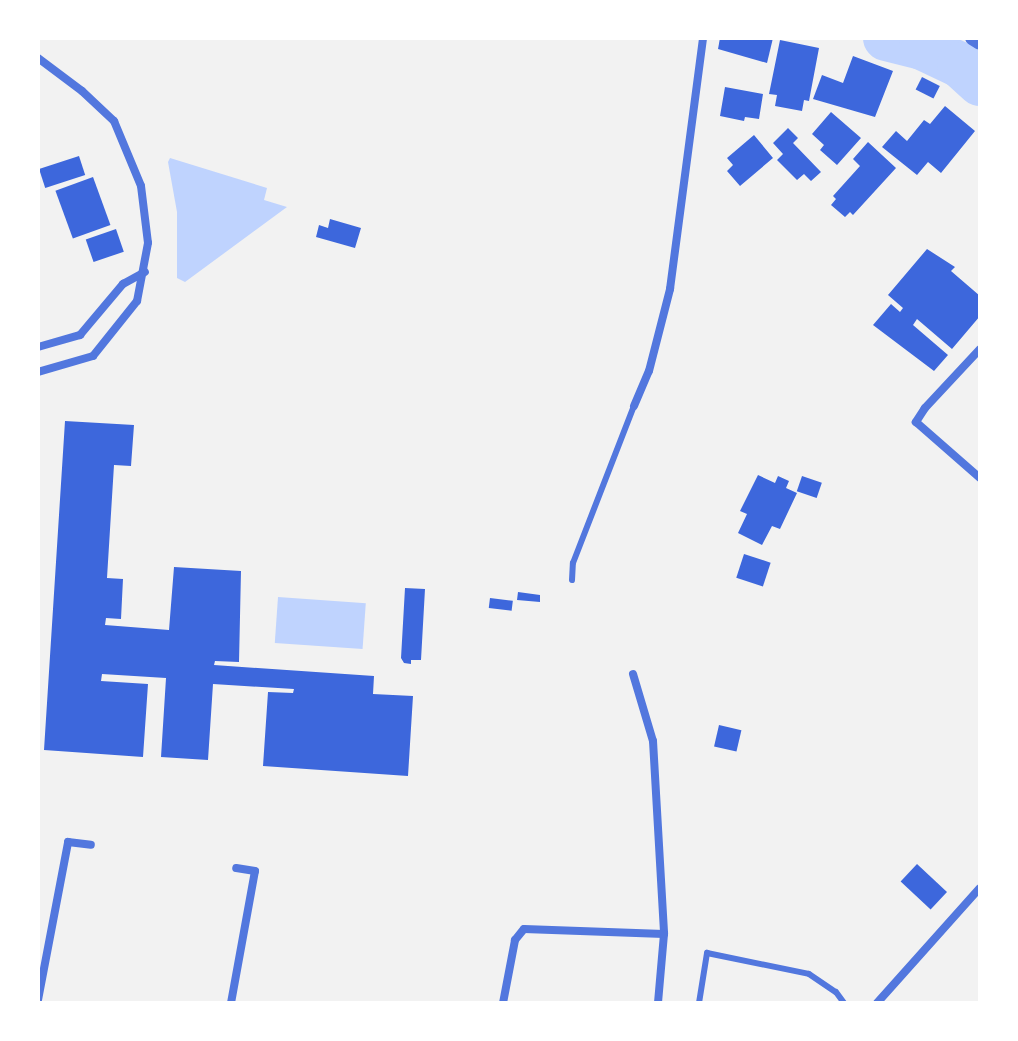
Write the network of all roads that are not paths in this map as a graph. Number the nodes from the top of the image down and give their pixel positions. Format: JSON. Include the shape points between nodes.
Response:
{"nodes":[{"id":1,"x":703,"y":38,"type":"edge"},
{"id":2,"x":972,"y":38,"type":"edge"},
{"id":3,"x":980,"y":43,"type":"edge"},
{"id":4,"x":38,"y":58,"type":"edge"},
{"id":5,"x":145,"y":272,"type":"junction"},
{"id":6,"x":38,"y":347,"type":"edge"},
{"id":7,"x":980,"y":349,"type":"edge"},
{"id":8,"x":38,"y":372,"type":"edge"},
{"id":9,"x":634,"y":406,"type":"joint"},
{"id":10,"x":980,"y":478,"type":"edge"},
{"id":11,"x":572,"y":580,"type":"dead end"},
{"id":12,"x":633,"y":674,"type":"dead end"},
{"id":13,"x":91,"y":845,"type":"dead end"},
{"id":14,"x":236,"y":868,"type":"dead end"},
{"id":15,"x":980,"y":888,"type":"edge"},
{"id":16,"x":664,"y":934,"type":"junction"},
{"id":17,"x":38,"y":1000,"type":"edge"},
{"id":18,"x":231,"y":1003,"type":"edge"},
{"id":19,"x":503,"y":1003,"type":"edge"},
{"id":20,"x":658,"y":1003,"type":"edge"},
{"id":21,"x":699,"y":1003,"type":"edge"},
{"id":22,"x":844,"y":1003,"type":"edge"},
{"id":23,"x":877,"y":1003,"type":"edge"}],
"edges":[{"from":1,"to":9,"type":"street","via":[[670,289],[649,371]]},
{"from":2,"to":3,"type":"street"},
{"from":4,"to":5,"type":"street","via":[[114,121],[141,186],[148,243]]},
{"from":5,"to":6,"type":"street","via":[[123,284],[80,335]]},
{"from":5,"to":8,"type":"street","via":[[137,301],[93,356]]},
{"from":7,"to":10,"type":"street","via":[[916,422]]},
{"from":9,"to":11,"type":"lane","via":[[573,563]]},
{"from":12,"to":16,"type":"street","via":[[653,741]]},
{"from":13,"to":17,"type":"street","via":[[68,842]]},
{"from":14,"to":18,"type":"street","via":[[255,871]]},
{"from":15,"to":23,"type":"street"},
{"from":16,"to":19,"type":"street","via":[[524,929],[515,940]]},
{"from":16,"to":20,"type":"street"},
{"from":21,"to":22,"type":"lane","via":[[707,953],[809,974]]}]}
